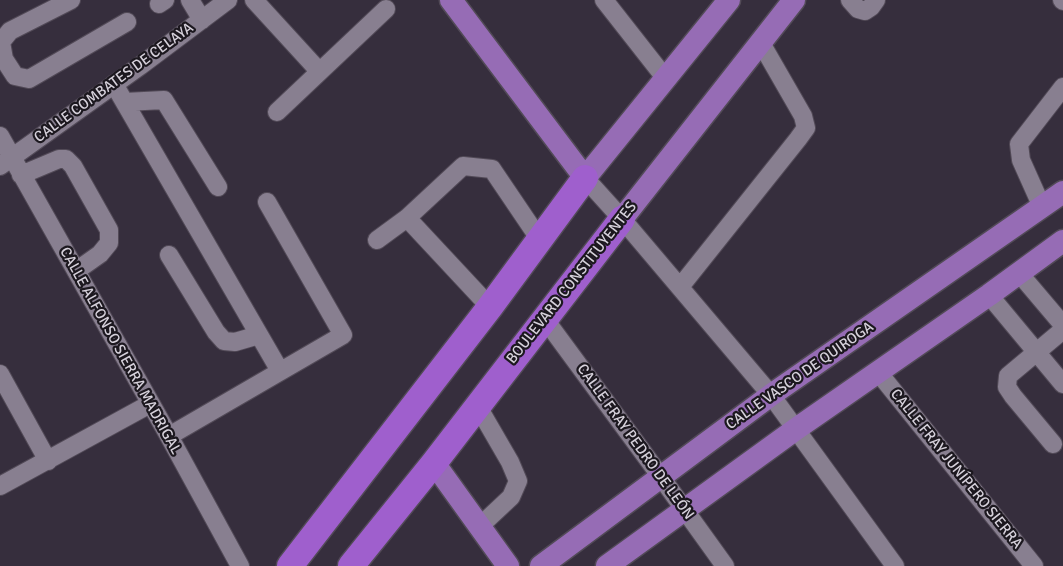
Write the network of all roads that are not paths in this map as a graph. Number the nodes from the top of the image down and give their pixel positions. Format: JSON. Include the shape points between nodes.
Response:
{"nodes":[{"id":1,"x":71,"y":0,"type":"edge"},
{"id":2,"x":190,"y":0,"type":"edge"},
{"id":3,"x":228,"y":0,"type":"edge"},
{"id":4,"x":254,"y":0,"type":"edge"},
{"id":5,"x":450,"y":0,"type":"edge"},
{"id":6,"x":604,"y":0,"type":"edge"},
{"id":7,"x":729,"y":0,"type":"edge"},
{"id":8,"x":794,"y":0,"type":"edge"},
{"id":9,"x":850,"y":0,"type":"edge"},
{"id":10,"x":876,"y":0,"type":"edge"},
{"id":11,"x":386,"y":9,"type":"dead end"},
{"id":12,"x":202,"y":20,"type":"junction"},
{"id":13,"x":127,"y":22,"type":"dead end"},
{"id":14,"x":761,"y":43,"type":"junction"},
{"id":15,"x":319,"y":71,"type":"junction"},
{"id":16,"x":666,"y":79,"type":"junction"},
{"id":17,"x":114,"y":84,"type":"junction"},
{"id":18,"x":1063,"y":87,"type":"edge"},
{"id":19,"x":124,"y":102,"type":"junction"},
{"id":20,"x":277,"y":112,"type":"dead end"},
{"id":21,"x":0,"y":136,"type":"edge"},
{"id":22,"x":6,"y":162,"type":"edge"},
{"id":23,"x":21,"y":175,"type":"junction"},
{"id":24,"x":585,"y":178,"type":"junction"},
{"id":25,"x":218,"y":187,"type":"dead end"},
{"id":26,"x":1063,"y":192,"type":"edge"},
{"id":27,"x":267,"y":202,"type":"dead end"},
{"id":28,"x":1042,"y":207,"type":"junction"},
{"id":29,"x":407,"y":218,"type":"junction"},
{"id":30,"x":622,"y":218,"type":"junction"},
{"id":31,"x":378,"y":240,"type":"dead end"},
{"id":32,"x":540,"y":240,"type":"junction"},
{"id":33,"x":1063,"y":241,"type":"edge"},
{"id":34,"x":169,"y":256,"type":"dead end"},
{"id":35,"x":76,"y":271,"type":"junction"},
{"id":36,"x":1019,"y":273,"type":"junction"},
{"id":37,"x":680,"y":287,"type":"junction"},
{"id":38,"x":989,"y":295,"type":"junction"},
{"id":39,"x":490,"y":307,"type":"junction"},
{"id":40,"x":544,"y":318,"type":"junction"},
{"id":41,"x":1063,"y":325,"type":"edge"},
{"id":42,"x":1063,"y":330,"type":"edge"},
{"id":43,"x":259,"y":335,"type":"junction"},
{"id":44,"x":1036,"y":352,"type":"junction"},
{"id":45,"x":280,"y":371,"type":"junction"},
{"id":46,"x":878,"y":372,"type":"junction"},
{"id":47,"x":0,"y":374,"type":"edge"},
{"id":48,"x":1063,"y":384,"type":"edge"},
{"id":49,"x":771,"y":395,"type":"junction"},
{"id":50,"x":150,"y":404,"type":"junction"},
{"id":51,"x":477,"y":406,"type":"junction"},
{"id":52,"x":796,"y":429,"type":"junction"},
{"id":53,"x":169,"y":436,"type":"junction"},
{"id":54,"x":1053,"y":444,"type":"dead end"},
{"id":55,"x":48,"y":461,"type":"junction"},
{"id":56,"x":434,"y":463,"type":"junction"},
{"id":57,"x":661,"y":477,"type":"junction"},
{"id":58,"x":0,"y":486,"type":"edge"},
{"id":59,"x":684,"y":510,"type":"junction"},
{"id":60,"x":480,"y":527,"type":"junction"},
{"id":61,"x":240,"y":566,"type":"edge"},
{"id":62,"x":290,"y":566,"type":"edge"},
{"id":63,"x":351,"y":566,"type":"edge"},
{"id":64,"x":508,"y":566,"type":"edge"},
{"id":65,"x":541,"y":566,"type":"edge"},
{"id":66,"x":607,"y":566,"type":"edge"},
{"id":67,"x":725,"y":566,"type":"edge"},
{"id":68,"x":895,"y":566,"type":"edge"},
{"id":69,"x":1034,"y":566,"type":"edge"}],
"edges":[{"from":1,"to":13,"type":"street","via":[[10,31],[1,42],[4,59],[15,76],[29,79]]},
{"from":2,"to":12,"type":"street"},
{"from":3,"to":12,"type":"street","name":"CALLE COMBATES DE CELAYA"},
{"from":4,"to":15,"type":"street"},
{"from":5,"to":24,"type":"main road"},
{"from":6,"to":16,"type":"street"},
{"from":7,"to":16,"type":"main road"},
{"from":8,"to":14,"type":"main road","name":"BOULEVARD CONSTITUYENTES"},
{"from":9,"to":10,"type":"street","via":[[858,9],[865,11]]},
{"from":11,"to":15,"type":"street"},
{"from":12,"to":17,"type":"street","name":"CALLE COMBATES DE CELAYA"},
{"from":14,"to":30,"type":"main road","name":"BOULEVARD CONSTITUYENTES"},
{"from":14,"to":37,"type":"street","via":[[803,116],[806,128]]},
{"from":15,"to":20,"type":"street"},
{"from":16,"to":24,"type":"main road"},
{"from":17,"to":19,"type":"street"},
{"from":17,"to":22,"type":"street","name":"CALLE COMBATES DE CELAYA"},
{"from":18,"to":28,"type":"street","via":[[1018,144],[1021,160]]},
{"from":19,"to":25,"type":"street","via":[[164,100]]},
{"from":19,"to":43,"type":"street"},
{"from":21,"to":22,"type":"street","name":"CALLE ALFONSO SIERRA MADRIGAL"},
{"from":22,"to":23,"type":"street","name":"CALLE ALFONSO SIERRA MADRIGAL"},
{"from":23,"to":35,"type":"street","name":"CALLE ALFONSO SIERRA MADRIGAL"},
{"from":23,"to":35,"type":"street","via":[[59,159],[66,159],[74,166],[109,230],[108,243],[100,254]]},
{"from":24,"to":30,"type":"street"},
{"from":24,"to":32,"type":"highway"},
{"from":26,"to":28,"type":"main road","name":"CALLE VASCO DE QUIROGA"},
{"from":27,"to":45,"type":"street","via":[[343,335]]},
{"from":28,"to":49,"type":"main road","name":"CALLE VASCO DE QUIROGA"},
{"from":29,"to":31,"type":"street"},
{"from":29,"to":32,"type":"street","via":[[463,166],[492,169]]},
{"from":29,"to":39,"type":"street"},
{"from":30,"to":37,"type":"street"},
{"from":30,"to":40,"type":"highway","name":"BOULEVARD CONSTITUYENTES"},
{"from":32,"to":39,"type":"highway"},
{"from":33,"to":36,"type":"main road"},
{"from":34,"to":43,"type":"street","via":[[224,341],[235,342]]},
{"from":35,"to":50,"type":"street","name":"CALLE ALFONSO SIERRA MADRIGAL"},
{"from":36,"to":38,"type":"main road"},
{"from":36,"to":41,"type":"street"},
{"from":37,"to":49,"type":"street"},
{"from":38,"to":44,"type":"street"},
{"from":38,"to":46,"type":"main road"},
{"from":39,"to":62,"type":"highway"},
{"from":40,"to":51,"type":"highway","name":"BOULEVARD CONSTITUYENTES"},
{"from":40,"to":57,"type":"street","name":"CALLE FRAY PEDRO DE LEÓN"},
{"from":42,"to":44,"type":"street"},
{"from":43,"to":45,"type":"street"},
{"from":44,"to":48,"type":"street"},
{"from":44,"to":54,"type":"street","via":[[1008,376],[1008,387]]},
{"from":45,"to":53,"type":"street"},
{"from":46,"to":52,"type":"main road"},
{"from":46,"to":69,"type":"street","name":"CALLE FRAY JUNÍPERO SIERRA"},
{"from":47,"to":55,"type":"street"},
{"from":49,"to":52,"type":"street"},
{"from":49,"to":57,"type":"main road","name":"CALLE VASCO DE QUIROGA"},
{"from":50,"to":53,"type":"street","name":"CALLE ALFONSO SIERRA MADRIGAL"},
{"from":50,"to":55,"type":"street"},
{"from":51,"to":56,"type":"highway","name":"BOULEVARD CONSTITUYENTES"},
{"from":51,"to":60,"type":"street","via":[[518,481],[511,497]]},
{"from":52,"to":59,"type":"main road"},
{"from":52,"to":68,"type":"street"},
{"from":53,"to":61,"type":"street","name":"CALLE ALFONSO SIERRA MADRIGAL"},
{"from":55,"to":58,"type":"street"},
{"from":56,"to":60,"type":"main road"},
{"from":56,"to":63,"type":"highway","name":"BOULEVARD CONSTITUYENTES"},
{"from":57,"to":59,"type":"street","name":"CALLE FRAY PEDRO DE LEÓN"},
{"from":57,"to":65,"type":"main road","name":"CALLE VASCO DE QUIROGA"},
{"from":59,"to":66,"type":"main road"},
{"from":59,"to":67,"type":"street","name":"CALLE FRAY PEDRO DE LEÓN"},
{"from":60,"to":64,"type":"main road"}]}
